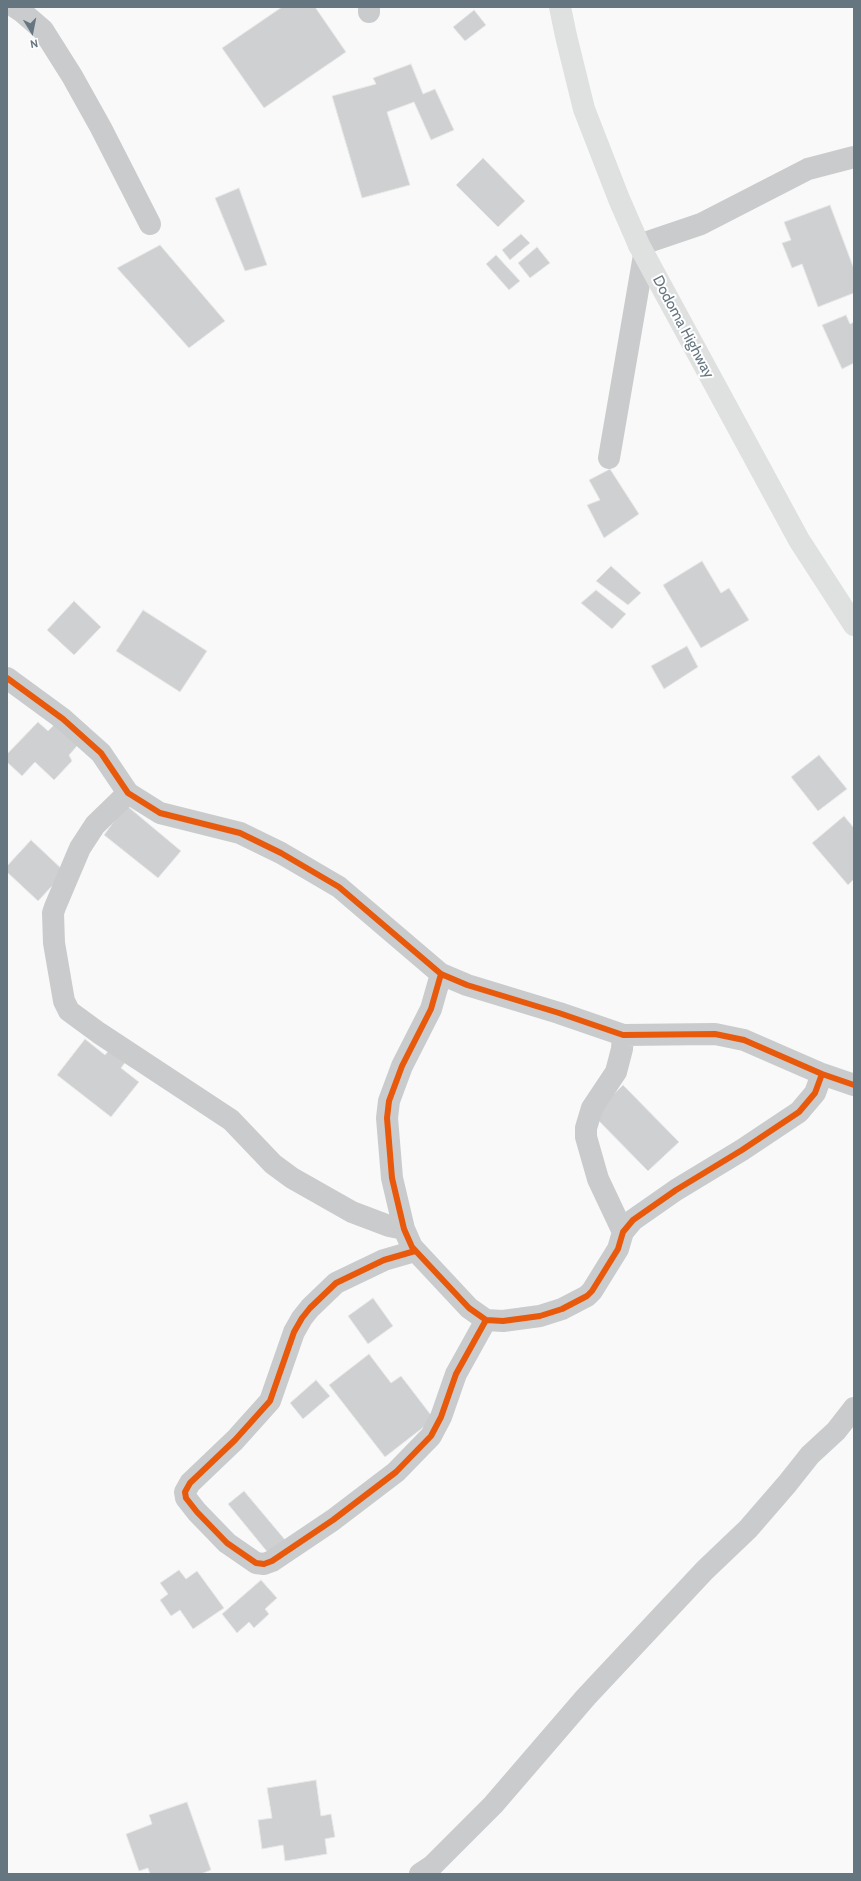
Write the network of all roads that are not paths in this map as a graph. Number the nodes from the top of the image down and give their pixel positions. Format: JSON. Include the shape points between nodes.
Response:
{"nodes":[{"id":1,"x":15,"y":7,"type":"edge"},
{"id":2,"x":560,"y":7,"type":"edge"},
{"id":3,"x":854,"y":157,"type":"edge"},
{"id":4,"x":150,"y":224,"type":"dead end"},
{"id":5,"x":642,"y":250,"type":"junction"},
{"id":6,"x":609,"y":458,"type":"dead end"},
{"id":7,"x":854,"y":625,"type":"edge"},
{"id":8,"x":7,"y":678,"type":"edge"},
{"id":9,"x":128,"y":792,"type":"junction"},
{"id":10,"x":441,"y":974,"type":"junction"},
{"id":11,"x":623,"y":1035,"type":"junction"},
{"id":12,"x":822,"y":1074,"type":"junction"},
{"id":13,"x":854,"y":1085,"type":"edge"},
{"id":14,"x":404,"y":1229,"type":"junction"},
{"id":15,"x":622,"y":1232,"type":"junction"},
{"id":16,"x":415,"y":1251,"type":"junction"},
{"id":17,"x":486,"y":1320,"type":"junction"},
{"id":18,"x":854,"y":1408,"type":"edge"},
{"id":19,"x":420,"y":1874,"type":"edge"}],
"edges":[{"from":1,"to":4,"type":"street","via":[[43,30],[72,76]]},
{"from":2,"to":5,"type":"highway","name":"Dodoma Highway","via":[[584,109],[618,199]]},
{"from":3,"to":5,"type":"street","via":[[808,169],[701,224]]},
{"from":5,"to":6,"type":"street"},
{"from":5,"to":7,"type":"highway","name":"Dodoma Highway","via":[[799,540]]},
{"from":8,"to":9,"type":"street","via":[[63,719],[101,753]]},
{"from":9,"to":10,"type":"street","via":[[160,812],[240,833],[281,853],[340,888]]},
{"from":9,"to":14,"type":"street","via":[[95,824],[80,848],[53,913],[54,943],[64,1001],[69,1011],[98,1033],[231,1120],[276,1167],[292,1178],[352,1212]]},
{"from":10,"to":11,"type":"street","via":[[467,985]]},
{"from":10,"to":14,"type":"street","via":[[431,1009],[402,1066],[389,1101],[387,1118],[392,1178]]},
{"from":11,"to":12,"type":"street","via":[[729,1036]]},
{"from":11,"to":15,"type":"street","via":[[616,1072],[592,1108],[586,1128],[586,1137],[598,1179]]},
{"from":12,"to":13,"type":"street"},
{"from":12,"to":15,"type":"street","via":[[815,1093],[799,1112],[646,1210]]},
{"from":14,"to":16,"type":"street"},
{"from":15,"to":17,"type":"street","via":[[618,1249],[587,1296],[562,1309],[540,1316],[503,1321]]},
{"from":16,"to":17,"type":"street","via":[[469,1308]]},
{"from":16,"to":17,"type":"street","via":[[384,1260],[336,1283],[310,1308],[294,1332],[268,1404],[190,1483],[185,1492],[186,1498],[227,1544],[256,1563],[272,1561],[327,1524],[396,1472],[431,1436],[441,1417],[456,1374]]},
{"from":18,"to":19,"type":"street","via":[[836,1431],[810,1455],[748,1529],[705,1570],[586,1697],[493,1805],[432,1866]]}]}
